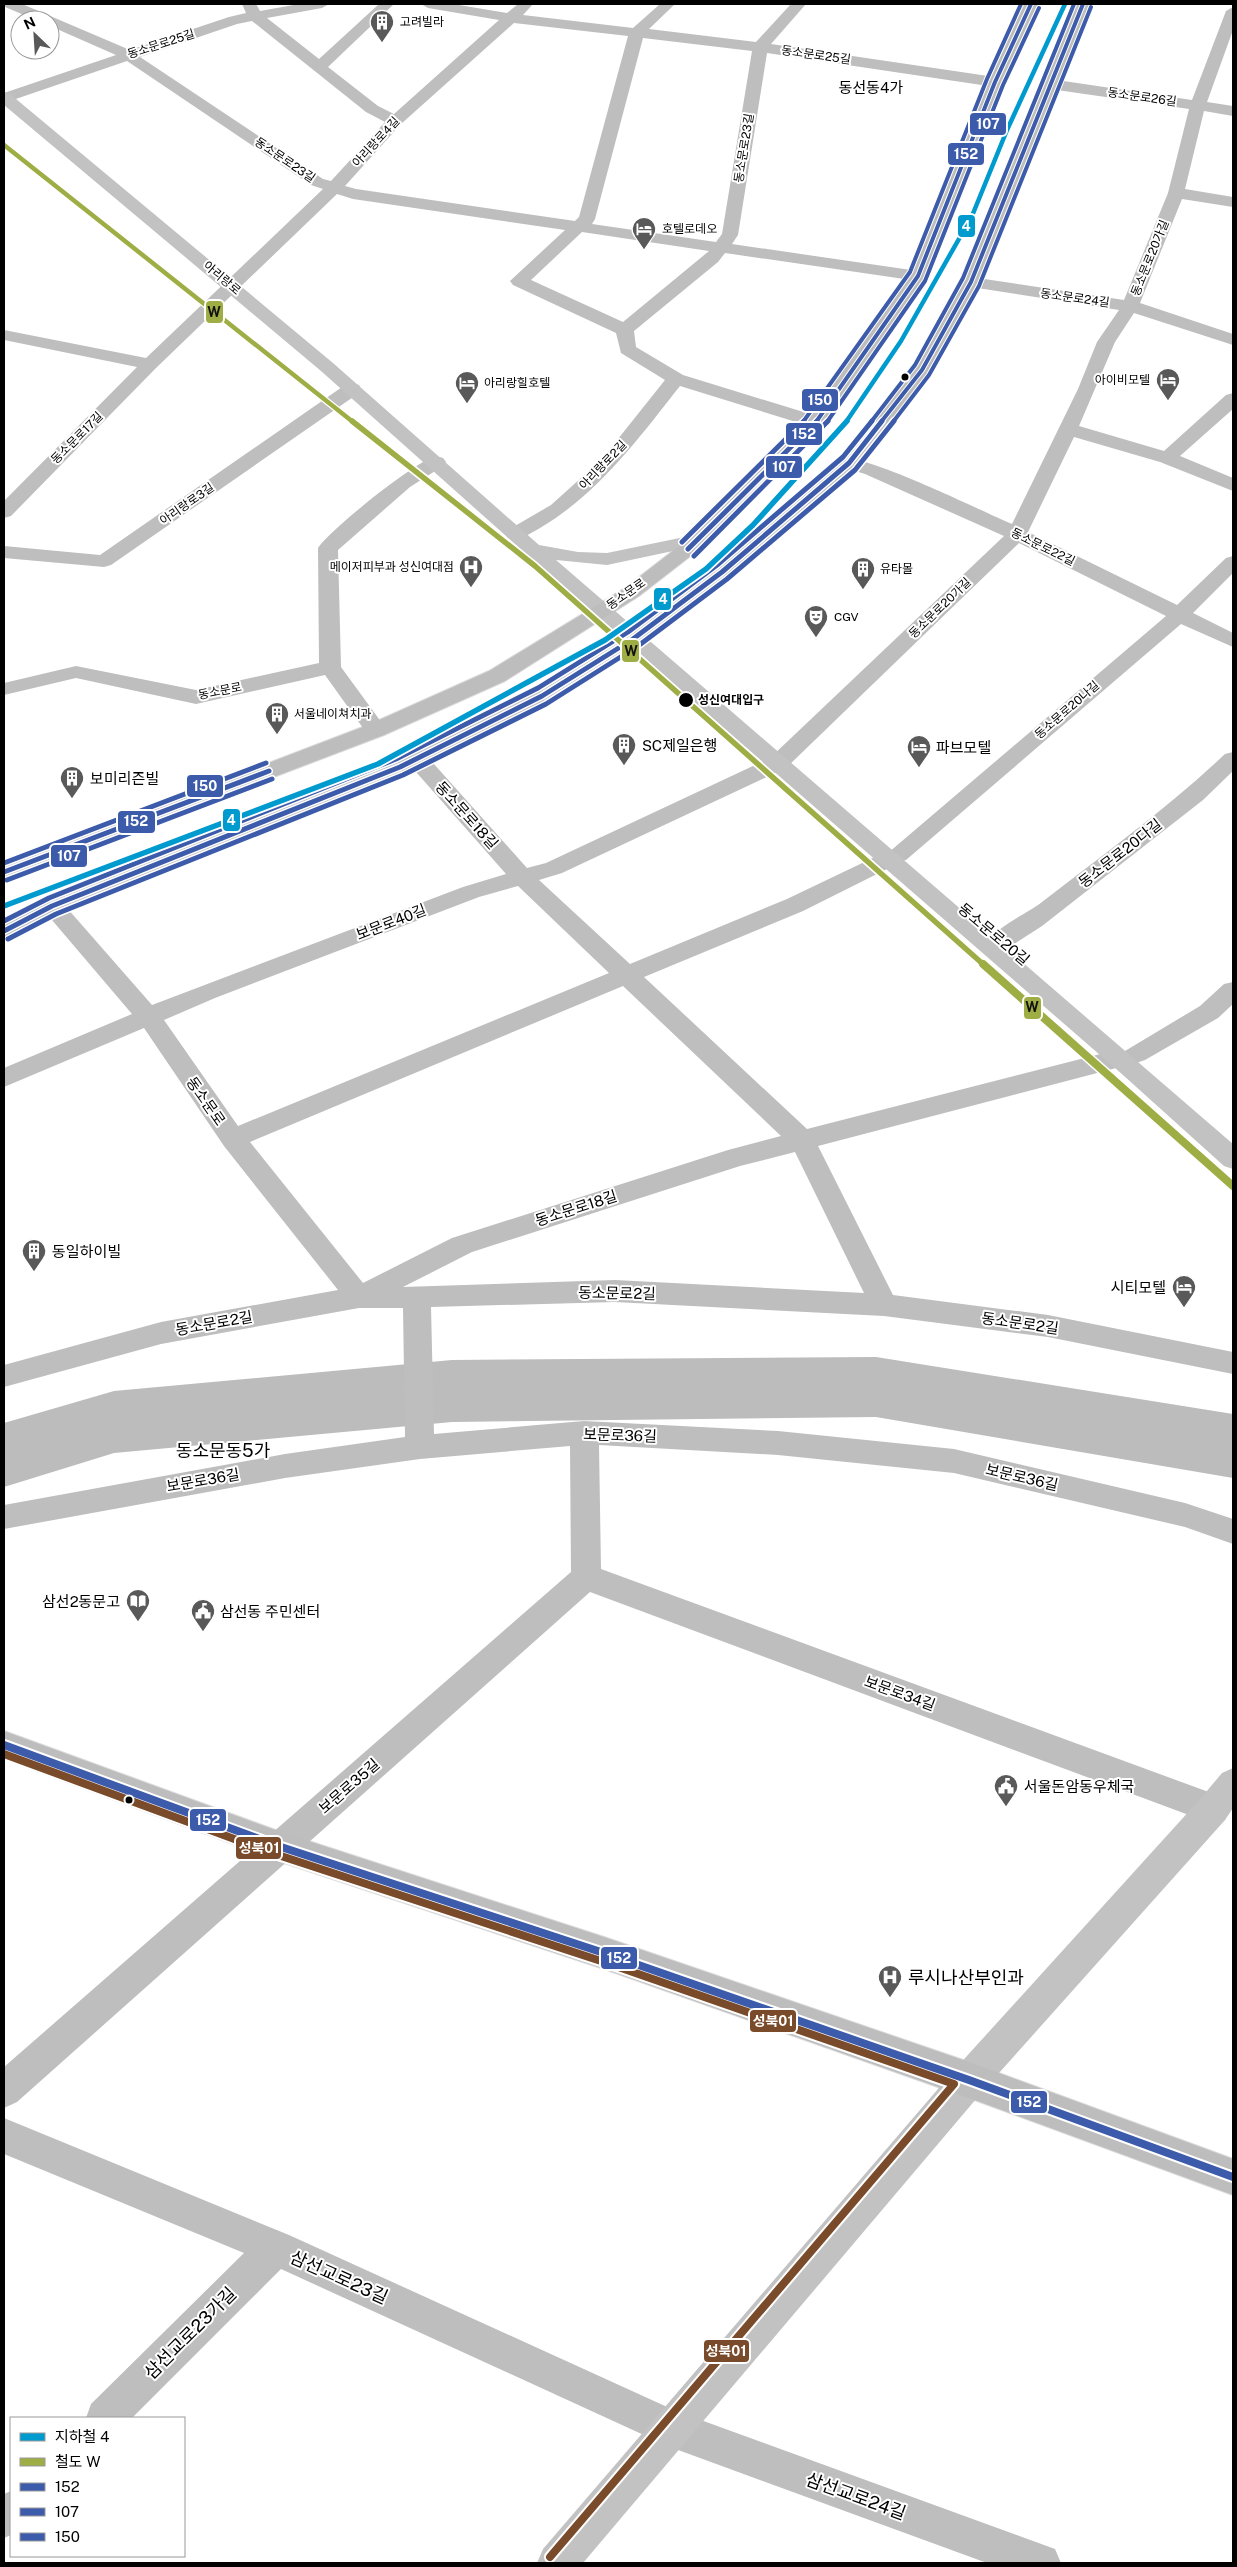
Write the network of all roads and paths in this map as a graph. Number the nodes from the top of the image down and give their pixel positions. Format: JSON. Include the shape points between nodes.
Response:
{"nodes":[{"id":1,"x":10,"y":4,"type":"edge"},
{"id":2,"x":322,"y":4,"type":"edge"},
{"id":3,"x":387,"y":4,"type":"edge"},
{"id":4,"x":428,"y":4,"type":"edge"},
{"id":5,"x":526,"y":4,"type":"edge"},
{"id":6,"x":668,"y":4,"type":"edge"},
{"id":7,"x":799,"y":4,"type":"edge"},
{"id":8,"x":1030,"y":4,"type":"edge"},
{"id":9,"x":1083,"y":4,"type":"edge"},
{"id":10,"x":25,"y":10,"type":"edge"},
{"id":11,"x":252,"y":10,"type":"edge"},
{"id":12,"x":1233,"y":11,"type":"edge"},
{"id":13,"x":512,"y":18,"type":"junction"},
{"id":14,"x":60,"y":25,"type":"edge"},
{"id":15,"x":637,"y":32,"type":"junction"},
{"id":16,"x":760,"y":47,"type":"junction"},
{"id":17,"x":127,"y":56,"type":"junction"},
{"id":18,"x":319,"y":67,"type":"junction"},
{"id":19,"x":995,"y":82,"type":"junction"},
{"id":20,"x":1050,"y":84,"type":"junction"},
{"id":21,"x":4,"y":98,"type":"edge"},
{"id":22,"x":1198,"y":105,"type":"junction"},
{"id":23,"x":1233,"y":111,"type":"edge"},
{"id":24,"x":395,"y":121,"type":"junction"},
{"id":25,"x":334,"y":188,"type":"junction"},
{"id":26,"x":1176,"y":194,"type":"junction"},
{"id":27,"x":1233,"y":202,"type":"edge"},
{"id":28,"x":577,"y":226,"type":"junction"},
{"id":29,"x":721,"y":247,"type":"junction"},
{"id":30,"x":918,"y":276,"type":"junction"},
{"id":31,"x":972,"y":282,"type":"junction"},
{"id":32,"x":231,"y":285,"type":"junction"},
{"id":33,"x":1130,"y":306,"type":"junction"},
{"id":34,"x":625,"y":330,"type":"junction"},
{"id":35,"x":4,"y":335,"type":"edge"},
{"id":36,"x":1233,"y":340,"type":"edge"},
{"id":37,"x":150,"y":364,"type":"junction"},
{"id":38,"x":676,"y":379,"type":"junction"},
{"id":39,"x":352,"y":389,"type":"junction"},
{"id":40,"x":1233,"y":399,"type":"edge"},
{"id":41,"x":816,"y":422,"type":"junction"},
{"id":42,"x":1068,"y":429,"type":"junction"},
{"id":43,"x":1167,"y":458,"type":"junction"},
{"id":44,"x":436,"y":462,"type":"junction"},
{"id":45,"x":849,"y":463,"type":"junction"},
{"id":46,"x":1233,"y":485,"type":"edge"},
{"id":47,"x":4,"y":512,"type":"edge"},
{"id":48,"x":515,"y":534,"type":"junction"},
{"id":49,"x":1017,"y":534,"type":"junction"},
{"id":50,"x":699,"y":540,"type":"junction"},
{"id":51,"x":533,"y":550,"type":"junction"},
{"id":52,"x":4,"y":552,"type":"edge"},
{"id":53,"x":1233,"y":562,"type":"edge"},
{"id":54,"x":602,"y":611,"type":"junction"},
{"id":55,"x":1180,"y":614,"type":"junction"},
{"id":56,"x":633,"y":639,"type":"junction"},
{"id":57,"x":1233,"y":640,"type":"edge"},
{"id":58,"x":330,"y":666,"type":"junction"},
{"id":59,"x":4,"y":689,"type":"edge"},
{"id":60,"x":376,"y":730,"type":"junction"},
{"id":61,"x":417,"y":759,"type":"junction"},
{"id":62,"x":1233,"y":759,"type":"edge"},
{"id":63,"x":778,"y":763,"type":"junction"},
{"id":64,"x":893,"y":857,"type":"junction"},
{"id":65,"x":4,"y":872,"type":"edge"},
{"id":66,"x":522,"y":877,"type":"junction"},
{"id":67,"x":52,"y":906,"type":"junction"},
{"id":68,"x":4,"y":931,"type":"edge"},
{"id":69,"x":1002,"y":940,"type":"junction"},
{"id":70,"x":627,"y":974,"type":"junction"},
{"id":71,"x":1233,"y":990,"type":"edge"},
{"id":72,"x":148,"y":1016,"type":"junction"},
{"id":73,"x":1128,"y":1056,"type":"junction"},
{"id":74,"x":4,"y":1078,"type":"edge"},
{"id":75,"x":233,"y":1139,"type":"junction"},
{"id":76,"x":1233,"y":1139,"type":"edge"},
{"id":77,"x":802,"y":1140,"type":"junction"},
{"id":78,"x":1233,"y":1159,"type":"edge"},
{"id":79,"x":360,"y":1297,"type":"junction"},
{"id":80,"x":417,"y":1298,"type":"junction"},
{"id":81,"x":884,"y":1305,"type":"junction"},
{"id":82,"x":1233,"y":1363,"type":"edge"},
{"id":83,"x":4,"y":1376,"type":"edge"},
{"id":84,"x":584,"y":1433,"type":"junction"},
{"id":85,"x":420,"y":1447,"type":"junction"},
{"id":86,"x":4,"y":1517,"type":"edge"},
{"id":87,"x":1233,"y":1531,"type":"edge"},
{"id":88,"x":586,"y":1577,"type":"junction"},
{"id":89,"x":4,"y":1745,"type":"edge"},
{"id":90,"x":1223,"y":1796,"type":"edge"},
{"id":91,"x":281,"y":1847,"type":"junction"},
{"id":92,"x":969,"y":2080,"type":"junction"},
{"id":93,"x":4,"y":2090,"type":"edge"},
{"id":94,"x":4,"y":2136,"type":"edge"},
{"id":95,"x":1233,"y":2177,"type":"edge"},
{"id":96,"x":276,"y":2248,"type":"junction"},
{"id":97,"x":105,"y":2417,"type":"edge"},
{"id":98,"x":670,"y":2428,"type":"junction"},
{"id":99,"x":557,"y":2563,"type":"edge"},
{"id":100,"x":1041,"y":2563,"type":"edge"}],
"edges":[{"from":1,"to":10,"type":"street","name":"동소문로23길"},
{"from":2,"to":11,"type":"street","name":"동소문로25길"},
{"from":3,"to":18,"type":"street"},
{"from":4,"to":13,"type":"street","name":"동소문로25길"},
{"from":5,"to":13,"type":"street","name":"아리랑로4길"},
{"from":6,"to":15,"type":"street"},
{"from":7,"to":16,"type":"street"},
{"from":8,"to":19,"type":"main road","name":"동소문로"},
{"from":9,"to":20,"type":"main road"},
{"from":11,"to":17,"type":"street","name":"동소문로25길","via":[[234,20]]},
{"from":11,"to":18,"type":"street"},
{"from":12,"to":22,"type":"street","name":"동소문로20가길"},
{"from":13,"to":15,"type":"street","name":"동소문로25길"},
{"from":13,"to":24,"type":"street","name":"아리랑로4길"},
{"from":14,"to":17,"type":"street","name":"동소문로23길"},
{"from":15,"to":16,"type":"street","name":"동소문로25길"},
{"from":15,"to":28,"type":"street","via":[[587,218]]},
{"from":16,"to":19,"type":"street","name":"동소문로25길"},
{"from":16,"to":29,"type":"street","name":"동소문로23길","via":[[730,234]]},
{"from":17,"to":21,"type":"street","name":"동소문로25길"},
{"from":17,"to":25,"type":"street","name":"동소문로23길","via":[[317,182]]},
{"from":18,"to":24,"type":"street","via":[[372,109]]},
{"from":19,"to":30,"type":"main road","name":"동소문로"},
{"from":20,"to":22,"type":"street","name":"동소문로26길"},
{"from":20,"to":31,"type":"main road"},
{"from":21,"to":32,"type":"street","name":"아리랑로"},
{"from":22,"to":23,"type":"street","name":"동소문로26길"},
{"from":22,"to":26,"type":"street","name":"동소문로20가길"},
{"from":24,"to":25,"type":"street","name":"아리랑로4길"},
{"from":25,"to":28,"type":"street","name":"동소문로23길","via":[[408,204]]},
{"from":25,"to":32,"type":"street","name":"아리랑로4길"},
{"from":26,"to":27,"type":"street"},
{"from":26,"to":33,"type":"street","name":"동소문로20가길"},
{"from":28,"to":29,"type":"street","name":"동소문로23길"},
{"from":28,"to":34,"type":"street","via":[[519,280]]},
{"from":29,"to":30,"type":"street","name":"동소문로23길"},
{"from":29,"to":34,"type":"street","name":"동소문로23길"},
{"from":30,"to":41,"type":"main road","name":"동소문로"},
{"from":31,"to":33,"type":"street","name":"동소문로24길"},
{"from":31,"to":45,"type":"main road","via":[[922,370]]},
{"from":32,"to":37,"type":"street","name":"동소문로17길"},
{"from":32,"to":39,"type":"street","name":"아리랑로"},
{"from":33,"to":36,"type":"street","name":"동소문로24길"},
{"from":33,"to":42,"type":"street","name":"동소문로20가길","via":[[1106,342]]},
{"from":34,"to":38,"type":"street","via":[[627,349]]},
{"from":35,"to":37,"type":"street"},
{"from":37,"to":47,"type":"street","name":"동소문로17길"},
{"from":38,"to":41,"type":"street"},
{"from":38,"to":48,"type":"street","name":"아리랑로2길","via":[[608,463],[558,509]]},
{"from":39,"to":44,"type":"street","name":"아리랑로"},
{"from":39,"to":52,"type":"street","name":"아리랑로3길","via":[[104,561]]},
{"from":40,"to":43,"type":"street"},
{"from":41,"to":50,"type":"main road","name":"동소문로"},
{"from":42,"to":43,"type":"street"},
{"from":42,"to":49,"type":"street","name":"동소문로20가길"},
{"from":43,"to":46,"type":"street"},
{"from":44,"to":48,"type":"street","name":"아리랑로"},
{"from":44,"to":58,"type":"street","via":[[403,483],[328,548]]},
{"from":45,"to":49,"type":"street","name":"동소문로22길","via":[[872,470]]},
{"from":45,"to":56,"type":"main road","via":[[722,572]]},
{"from":48,"to":51,"type":"street","name":"아리랑로"},
{"from":49,"to":55,"type":"street","name":"동소문로22길"},
{"from":49,"to":63,"type":"street","name":"동소문로20가길"},
{"from":50,"to":51,"type":"street","via":[[607,559],[578,558]]},
{"from":50,"to":54,"type":"main road","name":"동소문로"},
{"from":51,"to":54,"type":"street","name":"아리랑로"},
{"from":53,"to":55,"type":"street","name":"동소문로20나길"},
{"from":54,"to":56,"type":"street","name":"동소문로20길"},
{"from":54,"to":60,"type":"main road","name":"동소문로","via":[[497,676]]},
{"from":55,"to":57,"type":"street","name":"동소문로22길"},
{"from":55,"to":64,"type":"street","name":"동소문로20나길"},
{"from":56,"to":61,"type":"main road","via":[[542,696]]},
{"from":56,"to":63,"type":"street","name":"동소문로20길"},
{"from":58,"to":59,"type":"street","name":"동소문로","via":[[196,698],[76,672]]},
{"from":58,"to":60,"type":"street"},
{"from":60,"to":65,"type":"main road","name":"동소문로"},
{"from":61,"to":66,"type":"street","name":"동소문로18길"},
{"from":61,"to":67,"type":"main road"},
{"from":62,"to":69,"type":"street","name":"동소문로20다길","via":[[1180,807],[1034,920]]},
{"from":63,"to":64,"type":"street","name":"동소문로20길","via":[[846,822]]},
{"from":63,"to":66,"type":"street","name":"보문로40길","via":[[554,868]]},
{"from":64,"to":69,"type":"street","name":"동소문로20길"},
{"from":64,"to":70,"type":"street","via":[[795,905]]},
{"from":64,"to":73,"type":"street","name":"동소문로20길"},
{"from":66,"to":70,"type":"street","name":"동소문로18길"},
{"from":66,"to":72,"type":"street","name":"보문로40길","via":[[471,892]]},
{"from":67,"to":68,"type":"main road"},
{"from":67,"to":72,"type":"street","name":"동소문로"},
{"from":69,"to":73,"type":"street","name":"동소문로20길"},
{"from":70,"to":75,"type":"street"},
{"from":70,"to":77,"type":"street","name":"동소문로18길"},
{"from":71,"to":73,"type":"street","via":[[1209,1012]]},
{"from":72,"to":74,"type":"street","name":"보문로40길"},
{"from":72,"to":75,"type":"street","name":"동소문로"},
{"from":73,"to":76,"type":"street","name":"동소문로20길"},
{"from":73,"to":77,"type":"street"},
{"from":73,"to":78,"type":"street","name":"동소문로20길"},
{"from":75,"to":79,"type":"street","name":"동소문로"},
{"from":77,"to":79,"type":"street","name":"동소문로18길","via":[[737,1157],[462,1244]]},
{"from":77,"to":81,"type":"street","name":"동소문로18길"},
{"from":79,"to":80,"type":"street","name":"동소문로2길"},
{"from":79,"to":83,"type":"street","name":"동소문로2길","via":[[161,1333]]},
{"from":80,"to":81,"type":"street","name":"동소문로2길","via":[[615,1292]]},
{"from":80,"to":85,"type":"street"},
{"from":81,"to":82,"type":"street","name":"동소문로2길","via":[[1048,1326]]},
{"from":84,"to":85,"type":"street","name":"보문로36길"},
{"from":84,"to":87,"type":"street","name":"보문로36길","via":[[778,1443],[954,1462],[1185,1515]]},
{"from":84,"to":88,"type":"street"},
{"from":85,"to":86,"type":"street","name":"보문로36길","via":[[276,1468]]},
{"from":88,"to":90,"type":"street","name":"보문로34길"},
{"from":88,"to":91,"type":"street","name":"보문로35길"},
{"from":89,"to":91,"type":"main road"},
{"from":90,"to":92,"type":"street","name":"보문로34길"},
{"from":91,"to":92,"type":"main road","via":[[607,1954]]},
{"from":91,"to":93,"type":"street","name":"보문로35길"},
{"from":92,"to":95,"type":"main road"},
{"from":92,"to":98,"type":"street","name":"보문로34길"},
{"from":94,"to":96,"type":"street","name":"삼선교로23길"},
{"from":96,"to":97,"type":"street","name":"삼선교로23가길"},
{"from":96,"to":98,"type":"street","name":"삼선교로23길"},
{"from":98,"to":99,"type":"street","name":"보문로34길"},
{"from":98,"to":100,"type":"street","name":"삼선교로24길"}]}
